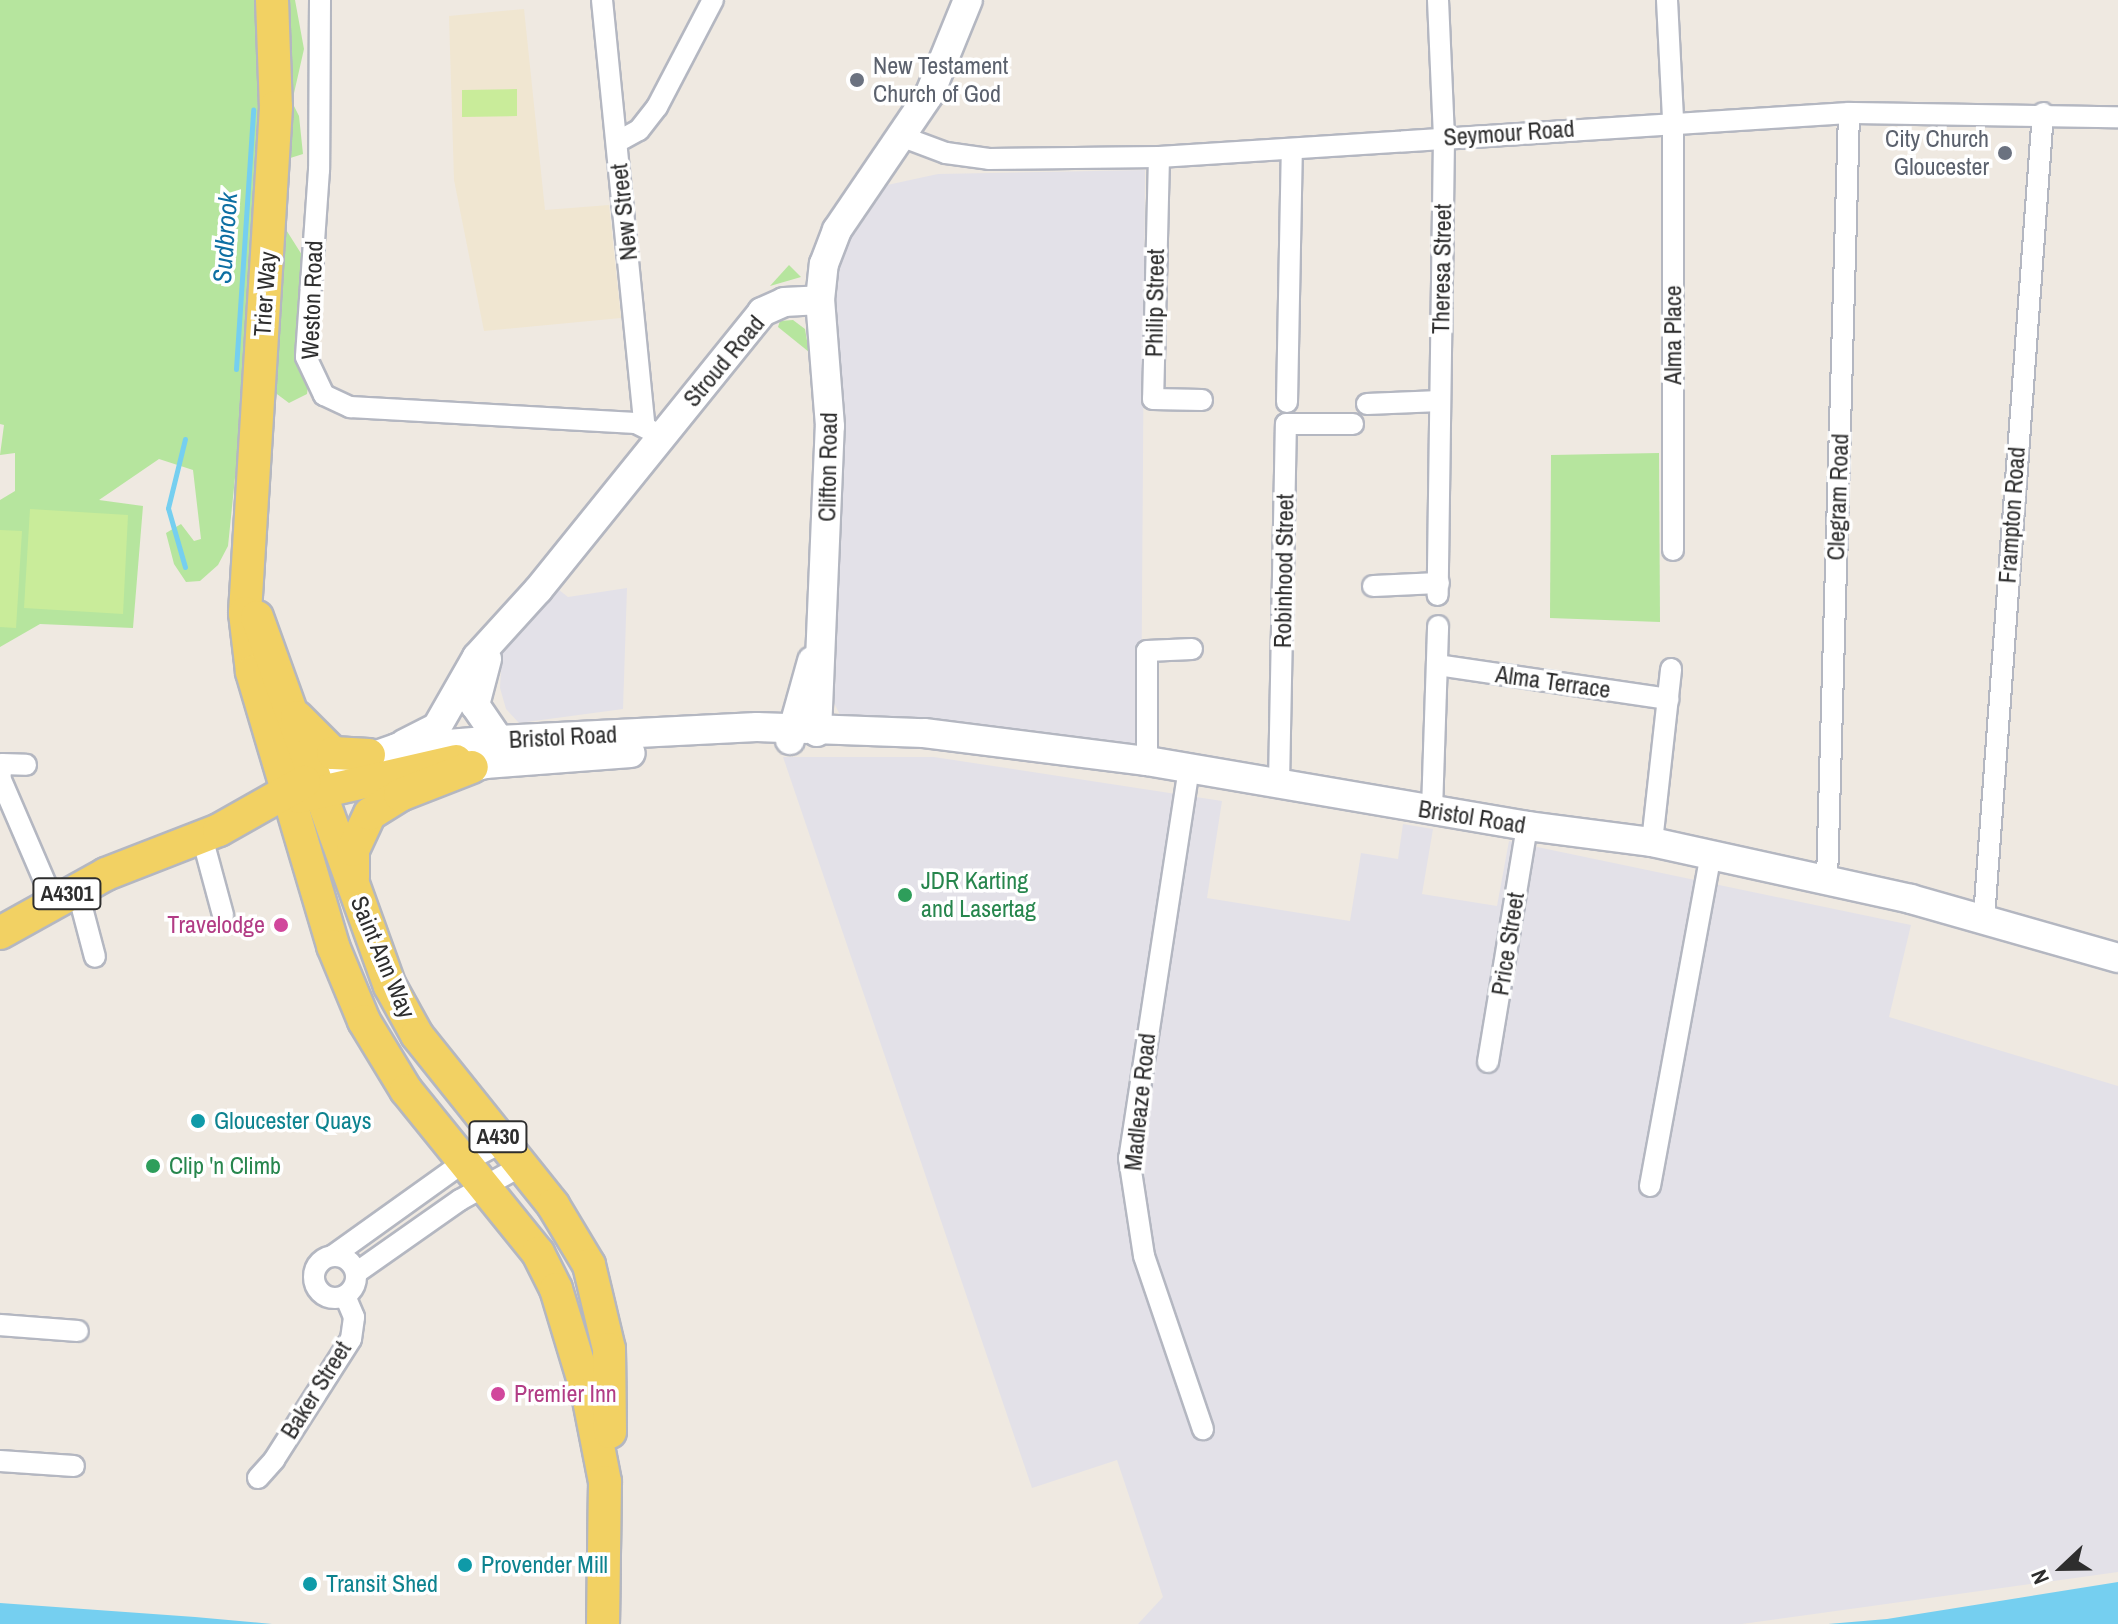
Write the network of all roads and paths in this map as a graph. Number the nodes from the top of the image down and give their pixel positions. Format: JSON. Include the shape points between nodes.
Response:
{"nodes":[{"id":1,"x":272,"y":0,"type":"edge"},
{"id":2,"x":320,"y":0,"type":"edge"},
{"id":3,"x":602,"y":0,"type":"edge"},
{"id":4,"x":713,"y":0,"type":"edge"},
{"id":5,"x":968,"y":0,"type":"edge"},
{"id":6,"x":1438,"y":0,"type":"edge"},
{"id":7,"x":1667,"y":0,"type":"edge"},
{"id":8,"x":1849,"y":113,"type":"junction"},
{"id":9,"x":2043,"y":113,"type":"junction"},
{"id":10,"x":2118,"y":117,"type":"edge"},
{"id":11,"x":1673,"y":120,"type":"junction"},
{"id":12,"x":903,"y":137,"type":"junction"},
{"id":13,"x":1444,"y":138,"type":"junction"},
{"id":14,"x":617,"y":142,"type":"junction"},
{"id":15,"x":1292,"y":150,"type":"junction"},
{"id":16,"x":1159,"y":157,"type":"junction"},
{"id":17,"x":820,"y":300,"type":"junction"},
{"id":18,"x":1202,"y":400,"type":"dead end"},
{"id":19,"x":1440,"y":401,"type":"junction"},
{"id":20,"x":1287,"y":402,"type":"dead end"},
{"id":21,"x":1367,"y":404,"type":"dead end"},
{"id":22,"x":1353,"y":424,"type":"dead end"},
{"id":23,"x":653,"y":430,"type":"junction"},
{"id":24,"x":1673,"y":550,"type":"dead end"},
{"id":25,"x":1373,"y":586,"type":"dead end"},
{"id":26,"x":247,"y":587,"type":"junction"},
{"id":27,"x":1438,"y":626,"type":"dead end"},
{"id":28,"x":493,"y":644,"type":"junction"},
{"id":29,"x":1192,"y":649,"type":"dead end"},
{"id":30,"x":1438,"y":665,"type":"junction"},
{"id":31,"x":1671,"y":669,"type":"dead end"},
{"id":32,"x":1669,"y":699,"type":"junction"},
{"id":33,"x":288,"y":705,"type":"junction"},
{"id":34,"x":799,"y":734,"type":"junction"},
{"id":35,"x":383,"y":752,"type":"junction"},
{"id":36,"x":486,"y":757,"type":"junction"},
{"id":37,"x":1147,"y":761,"type":"junction"},
{"id":38,"x":26,"y":765,"type":"dead end"},
{"id":39,"x":1189,"y":768,"type":"junction"},
{"id":40,"x":0,"y":780,"type":"edge"},
{"id":41,"x":1279,"y":784,"type":"junction"},
{"id":42,"x":319,"y":793,"type":"junction"},
{"id":43,"x":289,"y":805,"type":"junction"},
{"id":44,"x":1432,"y":810,"type":"junction"},
{"id":45,"x":1527,"y":826,"type":"junction"},
{"id":46,"x":211,"y":834,"type":"junction"},
{"id":47,"x":1652,"y":842,"type":"junction"},
{"id":48,"x":1711,"y":855,"type":"junction"},
{"id":49,"x":1827,"y":881,"type":"junction"},
{"id":50,"x":65,"y":895,"type":"junction"},
{"id":51,"x":357,"y":899,"type":"junction"},
{"id":52,"x":223,"y":915,"type":"dead end"},
{"id":53,"x":1984,"y":918,"type":"junction"},
{"id":54,"x":0,"y":933,"type":"edge"},
{"id":55,"x":95,"y":957,"type":"dead end"},
{"id":56,"x":2118,"y":958,"type":"edge"},
{"id":57,"x":1488,"y":1062,"type":"dead end"},
{"id":58,"x":495,"y":1165,"type":"junction"},
{"id":59,"x":1650,"y":1186,"type":"dead end"},
{"id":60,"x":334,"y":1255,"type":"junction"},
{"id":61,"x":356,"y":1273,"type":"junction"},
{"id":62,"x":345,"y":1296,"type":"junction"},
{"id":63,"x":0,"y":1325,"type":"edge"},
{"id":64,"x":78,"y":1331,"type":"dead end"},
{"id":65,"x":1203,"y":1429,"type":"dead end"},
{"id":66,"x":0,"y":1461,"type":"edge"},
{"id":67,"x":74,"y":1466,"type":"dead end"},
{"id":68,"x":258,"y":1478,"type":"dead end"},
{"id":69,"x":605,"y":1482,"type":"junction"},
{"id":70,"x":604,"y":1614,"type":"edge"}],
"edges":[{"from":1,"to":26,"type":"main road","name":"Trier Way","number":"A430","via":[[276,107]]},
{"from":2,"to":23,"type":"street","name":"Weston Road","via":[[319,170],[306,357],[324,395],[350,407]]},
{"from":3,"to":14,"type":"street","name":"New Street"},
{"from":4,"to":14,"type":"street","via":[[657,107],[639,130]]},
{"from":5,"to":12,"type":"main road","via":[[944,66]]},
{"from":6,"to":13,"type":"street","name":"Theresa Street"},
{"from":7,"to":11,"type":"street","name":"Alma Place"},
{"from":8,"to":9,"type":"street","name":"Seymour Road"},
{"from":8,"to":11,"type":"street","name":"Seymour Road"},
{"from":8,"to":49,"type":"street","name":"Clegram Road"},
{"from":9,"to":10,"type":"street","name":"Seymour Road"},
{"from":9,"to":53,"type":"street","name":"Frampton Road"},
{"from":11,"to":13,"type":"street","name":"Seymour Road"},
{"from":11,"to":24,"type":"street","name":"Alma Place"},
{"from":12,"to":16,"type":"street","name":"Seymour Road","via":[[946,153],[989,159]]},
{"from":12,"to":17,"type":"main road","via":[[837,230],[824,264]]},
{"from":13,"to":15,"type":"street","name":"Seymour Road"},
{"from":13,"to":19,"type":"street","name":"Theresa Street"},
{"from":14,"to":23,"type":"street","name":"New Street"},
{"from":15,"to":16,"type":"street","name":"Seymour Road"},
{"from":15,"to":20,"type":"street"},
{"from":16,"to":18,"type":"street","name":"Philip Street","via":[[1153,399]]},
{"from":17,"to":23,"type":"main road","name":"Stroud Road","via":[[784,302],[762,312]]},
{"from":17,"to":34,"type":"main road","name":"Clifton Road","via":[[830,386],[823,635]]},
{"from":19,"to":21,"type":"street"},
{"from":19,"to":25,"type":"street","name":"Theresa Street","via":[[1439,589]]},
{"from":22,"to":41,"type":"street","name":"Robinhood Street","via":[[1286,424]]},
{"from":23,"to":28,"type":"main road","name":"Stroud Road"},
{"from":26,"to":33,"type":"main road","name":"Trier Way","number":"A430"},
{"from":26,"to":43,"type":"main road","name":"Trier Way","number":"A430","via":[[249,658]]},
{"from":27,"to":30,"type":"street"},
{"from":28,"to":35,"type":"main road","name":"Stroud Road","via":[[465,674],[437,727]]},
{"from":28,"to":36,"type":"main road","name":"Stroud Road","via":[[475,705]]},
{"from":29,"to":37,"type":"street","via":[[1147,651]]},
{"from":30,"to":32,"type":"street","name":"Alma Terrace"},
{"from":30,"to":44,"type":"street"},
{"from":31,"to":32,"type":"street"},
{"from":32,"to":47,"type":"street"},
{"from":33,"to":35,"type":"main road","via":[[333,753]]},
{"from":33,"to":42,"type":"main road","name":"Trier Way","number":"A430"},
{"from":34,"to":36,"type":"main road","name":"Bristol Road","via":[[765,747]]},
{"from":34,"to":37,"type":"main road","name":"Bristol Road","via":[[924,733]]},
{"from":35,"to":36,"type":"main road","name":"Bristol Road"},
{"from":35,"to":42,"type":"main road","name":"Bristol Road"},
{"from":36,"to":42,"type":"main road","via":[[413,767]]},
{"from":36,"to":51,"type":"main road","via":[[370,814],[353,850]]},
{"from":37,"to":39,"type":"main road","name":"Bristol Road"},
{"from":38,"to":40,"type":"street","via":[[2,764]]},
{"from":39,"to":41,"type":"main road","name":"Bristol Road"},
{"from":39,"to":65,"type":"street","name":"Madleaze Road","via":[[1129,1158],[1144,1256]]},
{"from":40,"to":50,"type":"street"},
{"from":41,"to":44,"type":"main road","name":"Bristol Road"},
{"from":42,"to":43,"type":"main road","number":"A4301"},
{"from":42,"to":51,"type":"main road","name":"Saint Ann Way","number":"A430"},
{"from":43,"to":46,"type":"main road","number":"A4301"},
{"from":43,"to":58,"type":"main road","name":"Saint Ann Way","number":"A430","via":[[333,946],[364,1021],[406,1090]]},
{"from":44,"to":45,"type":"main road","name":"Bristol Road"},
{"from":45,"to":47,"type":"main road","name":"Bristol Road"},
{"from":45,"to":57,"type":"street","name":"Price Street"},
{"from":46,"to":50,"type":"main road","number":"A4301"},
{"from":46,"to":52,"type":"street"},
{"from":47,"to":48,"type":"main road","name":"Bristol Road"},
{"from":48,"to":49,"type":"main road","name":"Bristol Road"},
{"from":48,"to":59,"type":"street"},
{"from":49,"to":53,"type":"main road","name":"Bristol Road"},
{"from":50,"to":54,"type":"main road","number":"A4301"},
{"from":50,"to":55,"type":"street"},
{"from":51,"to":58,"type":"main road","name":"Saint Ann Way","number":"A430","via":[[390,986]]},
{"from":53,"to":56,"type":"main road","name":"Bristol Road"},
{"from":58,"to":60,"type":"street"},
{"from":58,"to":61,"type":"street"},
{"from":58,"to":69,"type":"main road","name":"Saint Ann Way","number":"A430","via":[[556,1289]]},
{"from":58,"to":69,"type":"main road","name":"Saint Ann Way","number":"A430","via":[[577,1240],[599,1292],[610,1376]]},
{"from":60,"to":61,"type":"street","via":[[348,1260]]},
{"from":60,"to":62,"type":"street","via":[[317,1264],[315,1286],[326,1297]]},
{"from":61,"to":62,"type":"street","via":[[355,1285]]},
{"from":62,"to":68,"type":"street","name":"Baker Street","via":[[354,1317],[351,1339]]},
{"from":63,"to":64,"type":"street"},
{"from":66,"to":67,"type":"street"},
{"from":69,"to":70,"type":"main road","name":"Saint Ann Way","number":"A430"}]}
